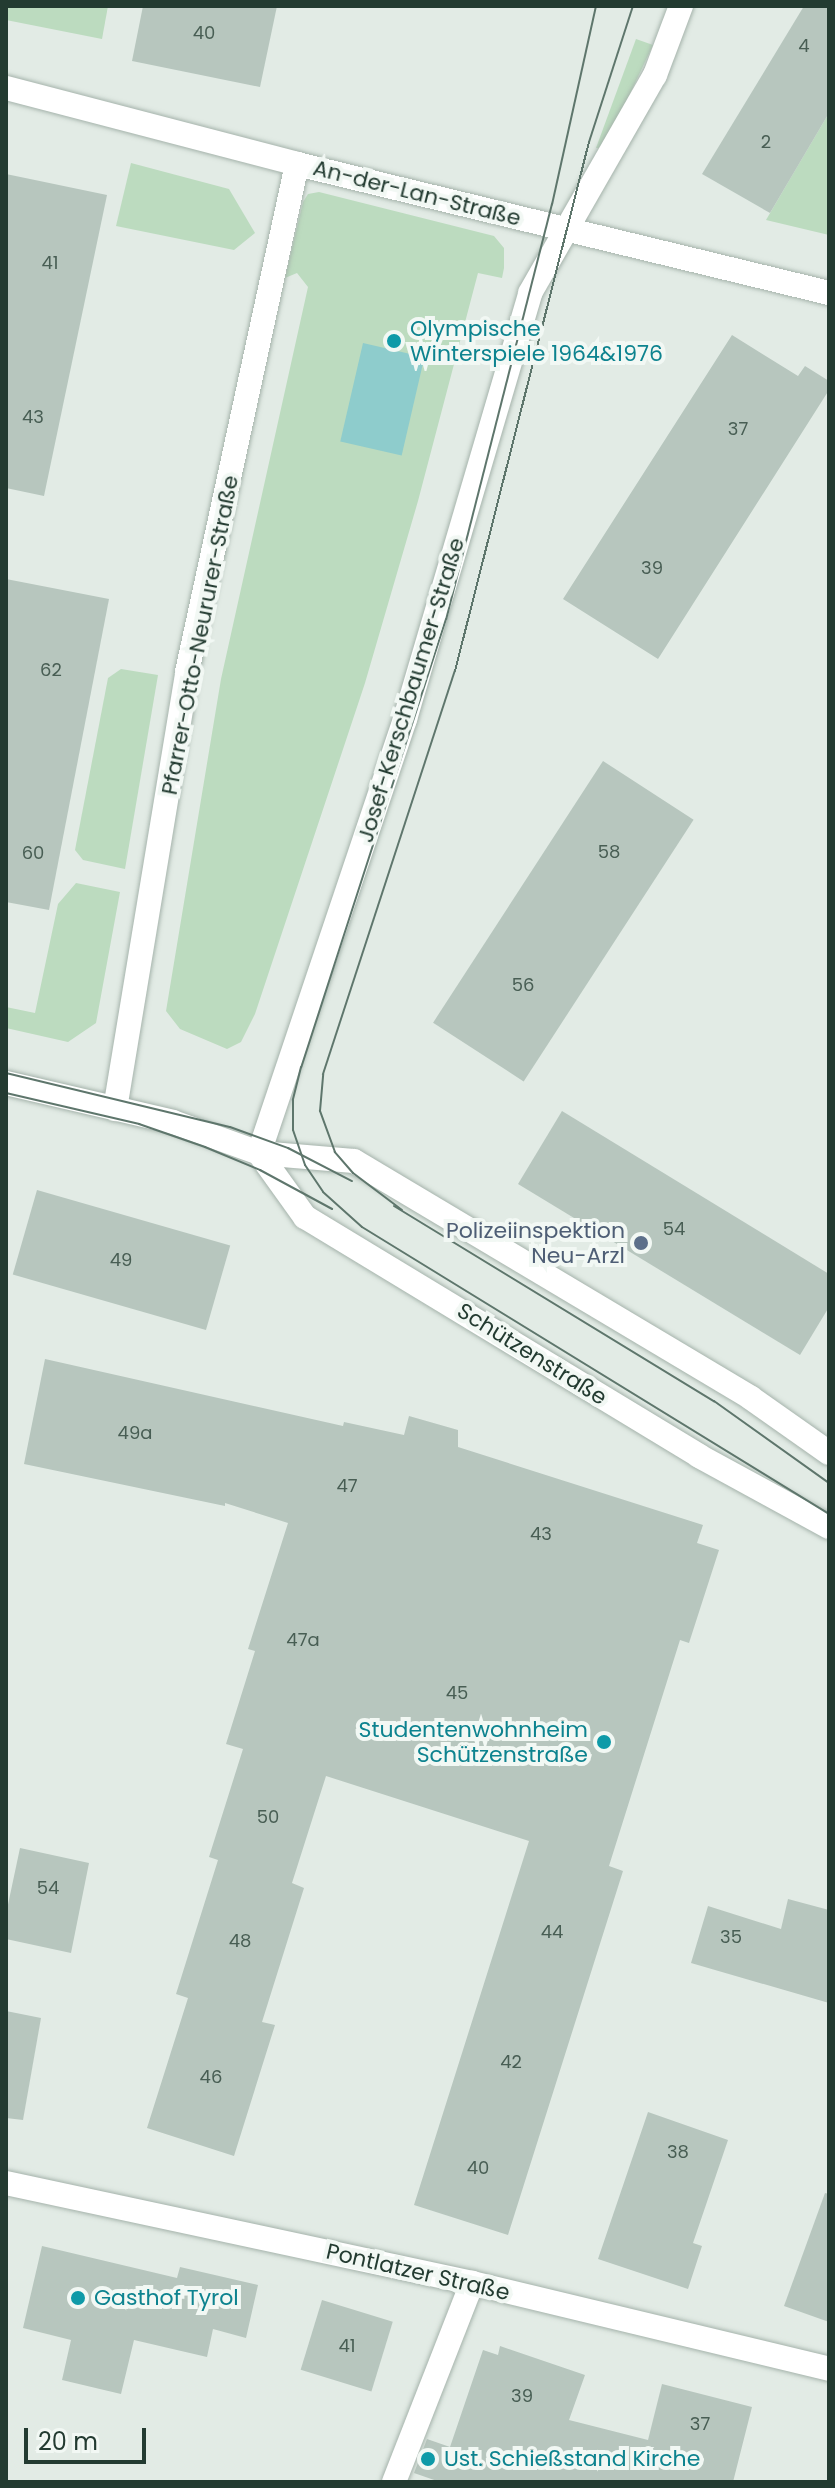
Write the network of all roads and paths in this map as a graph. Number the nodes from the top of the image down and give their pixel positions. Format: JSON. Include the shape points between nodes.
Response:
{"nodes":[{"id":1,"x":681,"y":6,"type":"edge"},
{"id":2,"x":6,"y":88,"type":"edge"},
{"id":3,"x":297,"y":164,"type":"junction"},
{"id":4,"x":564,"y":229,"type":"junction"},
{"id":5,"x":829,"y":293,"type":"edge"},
{"id":6,"x":6,"y":1083,"type":"edge"},
{"id":7,"x":115,"y":1109,"type":"junction"},
{"id":8,"x":259,"y":1153,"type":"junction"},
{"id":9,"x":829,"y":1453,"type":"edge"},
{"id":10,"x":829,"y":1527,"type":"edge"},
{"id":11,"x":6,"y":2183,"type":"edge"},
{"id":12,"x":472,"y":2283,"type":"junction"},
{"id":13,"x":829,"y":2369,"type":"edge"},
{"id":14,"x":394,"y":2482,"type":"edge"}],
"edges":[{"from":1,"to":4,"type":"street","name":"Josef-Kerschbaumer-Straße","via":[[655,75]]},
{"from":2,"to":3,"type":"street","name":"An-der-Lan-Straße"},
{"from":3,"to":4,"type":"street","name":"An-der-Lan-Straße"},
{"from":3,"to":7,"type":"street","name":"Pfarrer-Otto-Neururer-Straße","via":[[187,672]]},
{"from":4,"to":5,"type":"street","name":"An-der-Lan-Straße"},
{"from":4,"to":8,"type":"street","name":"Josef-Kerschbaumer-Straße","via":[[530,293],[405,719]]},
{"from":6,"to":7,"type":"street"},
{"from":7,"to":8,"type":"street","via":[[173,1122]]},
{"from":8,"to":9,"type":"street","via":[[354,1161],[751,1398]]},
{"from":8,"to":10,"type":"street","name":"Schützenstraße","via":[[305,1217],[699,1456]]},
{"from":11,"to":12,"type":"street","name":"Pontlatzer Straße"},
{"from":12,"to":13,"type":"street","name":"Pontlatzer Straße"},
{"from":12,"to":14,"type":"street"}]}
